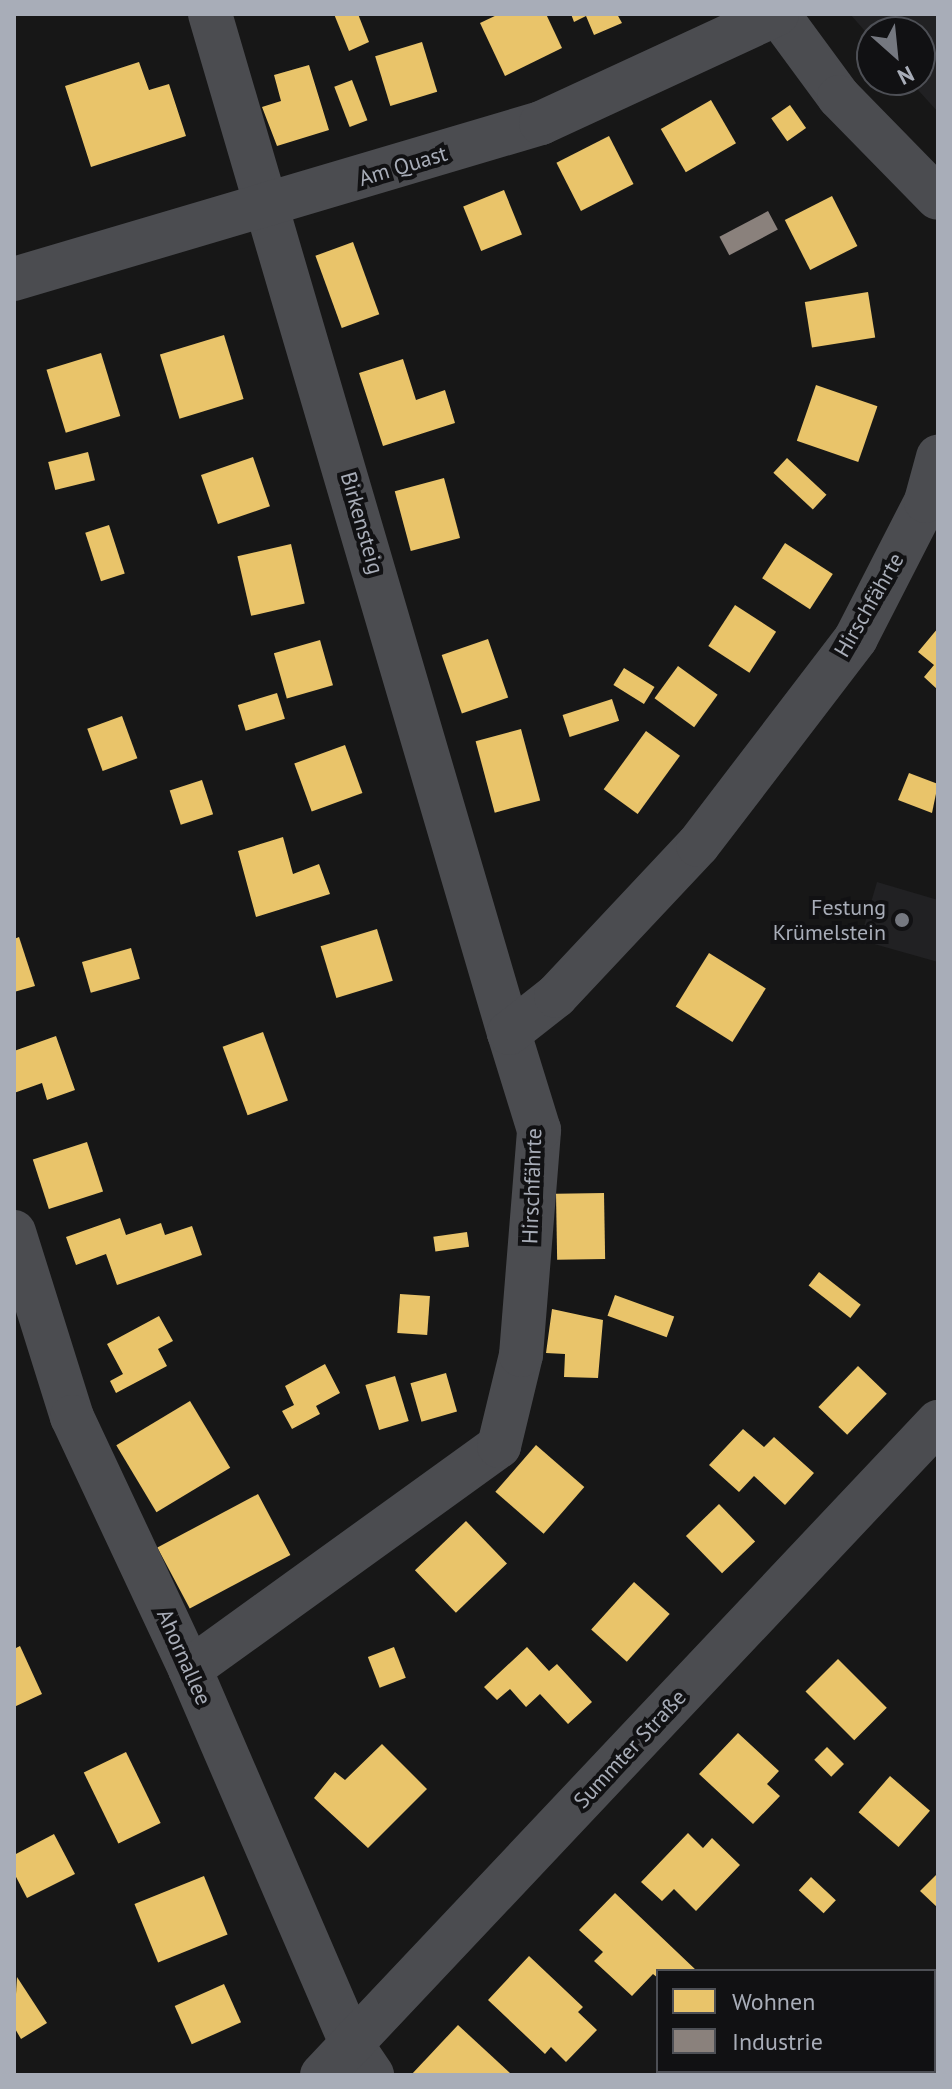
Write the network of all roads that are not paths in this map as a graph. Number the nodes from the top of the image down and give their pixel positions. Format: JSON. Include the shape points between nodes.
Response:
{"nodes":[{"id":1,"x":210,"y":14,"type":"edge"},
{"id":2,"x":778,"y":14,"type":"edge"},
{"id":3,"x":938,"y":198,"type":"edge"},
{"id":4,"x":271,"y":207,"type":"junction"},
{"id":5,"x":14,"y":279,"type":"edge"},
{"id":6,"x":938,"y":457,"type":"edge"},
{"id":7,"x":509,"y":1033,"type":"junction"},
{"id":8,"x":14,"y":1232,"type":"edge"},
{"id":9,"x":938,"y":1422,"type":"edge"},
{"id":10,"x":190,"y":1669,"type":"junction"},
{"id":11,"x":349,"y":2065,"type":"edge"}],
"edges":[{"from":1,"to":4,"type":"street","name":"Birkensteig"},
{"from":2,"to":3,"type":"street","via":[[839,97]]},
{"from":2,"to":4,"type":"street","name":"Am Quast","via":[[541,123]]},
{"from":4,"to":5,"type":"street","name":"Am Quast"},
{"from":4,"to":7,"type":"street","name":"Birkensteig"},
{"from":6,"to":7,"type":"street","name":"Hirschfährte","via":[[926,501],[856,638],[698,845],[556,996]]},
{"from":7,"to":10,"type":"street","name":"Hirschfährte","via":[[539,1130],[521,1355],[499,1446]]},
{"from":8,"to":10,"type":"street","name":"Ahornallee","via":[[72,1417]]},
{"from":9,"to":11,"type":"street","name":"Summter Straße"},
{"from":10,"to":11,"type":"street","name":"Ahornallee"}]}
